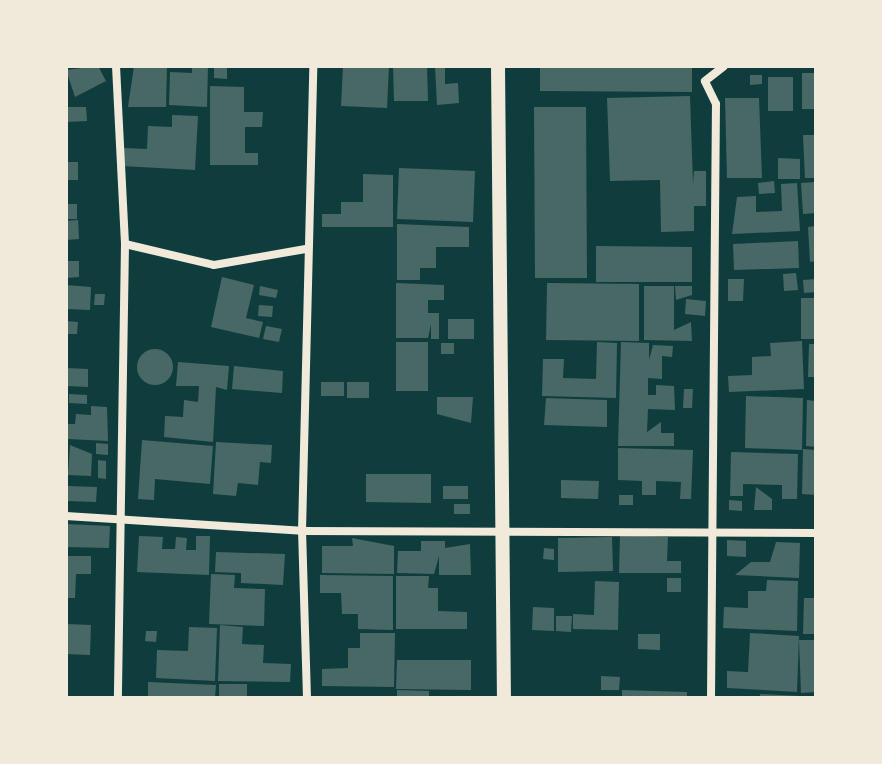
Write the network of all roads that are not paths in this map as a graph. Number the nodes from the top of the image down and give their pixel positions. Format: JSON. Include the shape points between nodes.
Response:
{"nodes":[{"id":1,"x":116,"y":66,"type":"edge"},
{"id":2,"x":313,"y":66,"type":"edge"},
{"id":3,"x":498,"y":66,"type":"edge"},
{"id":4,"x":724,"y":66,"type":"edge"},
{"id":5,"x":125,"y":244,"type":"junction"},
{"id":6,"x":306,"y":249,"type":"junction"},
{"id":7,"x":66,"y":516,"type":"edge"},
{"id":8,"x":120,"y":517,"type":"junction"},
{"id":9,"x":709,"y":528,"type":"junction"},
{"id":10,"x":302,"y":531,"type":"junction"},
{"id":11,"x":500,"y":532,"type":"junction"},
{"id":12,"x":816,"y":533,"type":"edge"},
{"id":13,"x":118,"y":698,"type":"edge"},
{"id":14,"x":307,"y":698,"type":"edge"},
{"id":15,"x":504,"y":698,"type":"edge"},
{"id":16,"x":711,"y":698,"type":"edge"}],
"edges":[{"from":1,"to":5,"type":"street"},
{"from":2,"to":6,"type":"street"},
{"from":3,"to":11,"type":"street"},
{"from":4,"to":9,"type":"street","via":[[705,81],[716,104]]},
{"from":5,"to":6,"type":"street","via":[[214,265]]},
{"from":5,"to":8,"type":"street"},
{"from":6,"to":10,"type":"street"},
{"from":7,"to":8,"type":"street"},
{"from":8,"to":10,"type":"street"},
{"from":8,"to":13,"type":"street"},
{"from":9,"to":11,"type":"street"},
{"from":9,"to":12,"type":"street"},
{"from":9,"to":16,"type":"street"},
{"from":10,"to":11,"type":"street"},
{"from":10,"to":14,"type":"street"},
{"from":11,"to":15,"type":"street"}]}
